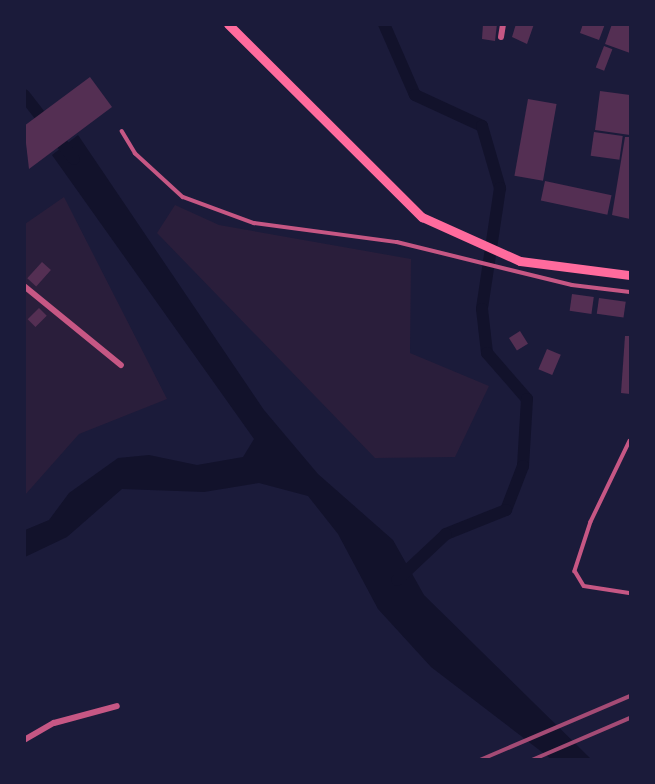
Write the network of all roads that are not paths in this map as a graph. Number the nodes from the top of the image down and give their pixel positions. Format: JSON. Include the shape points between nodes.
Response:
{"nodes":[{"id":1,"x":228,"y":24,"type":"edge"},
{"id":2,"x":502,"y":24,"type":"edge"},
{"id":3,"x":501,"y":37,"type":"dead end"},
{"id":4,"x":122,"y":131,"type":"dead end"},
{"id":5,"x":520,"y":266,"type":"junction"},
{"id":6,"x":631,"y":275,"type":"edge"},
{"id":7,"x":24,"y":286,"type":"edge"},
{"id":8,"x":631,"y":292,"type":"edge"},
{"id":9,"x":121,"y":365,"type":"dead end"},
{"id":10,"x":631,"y":441,"type":"edge"},
{"id":11,"x":631,"y":593,"type":"edge"},
{"id":12,"x":117,"y":706,"type":"dead end"},
{"id":13,"x":24,"y":740,"type":"edge"}],
"edges":[{"from":1,"to":5,"type":"main road","via":[[395,194],[467,240]]},
{"from":2,"to":3,"type":"street"},
{"from":4,"to":5,"type":"lane","via":[[135,153],[183,197],[254,223]]},
{"from":5,"to":6,"type":"main road"},
{"from":5,"to":8,"type":"lane"},
{"from":7,"to":9,"type":"street"},
{"from":10,"to":11,"type":"lane","via":[[591,522],[575,571],[584,586]]},
{"from":12,"to":13,"type":"street","via":[[54,723]]}]}
